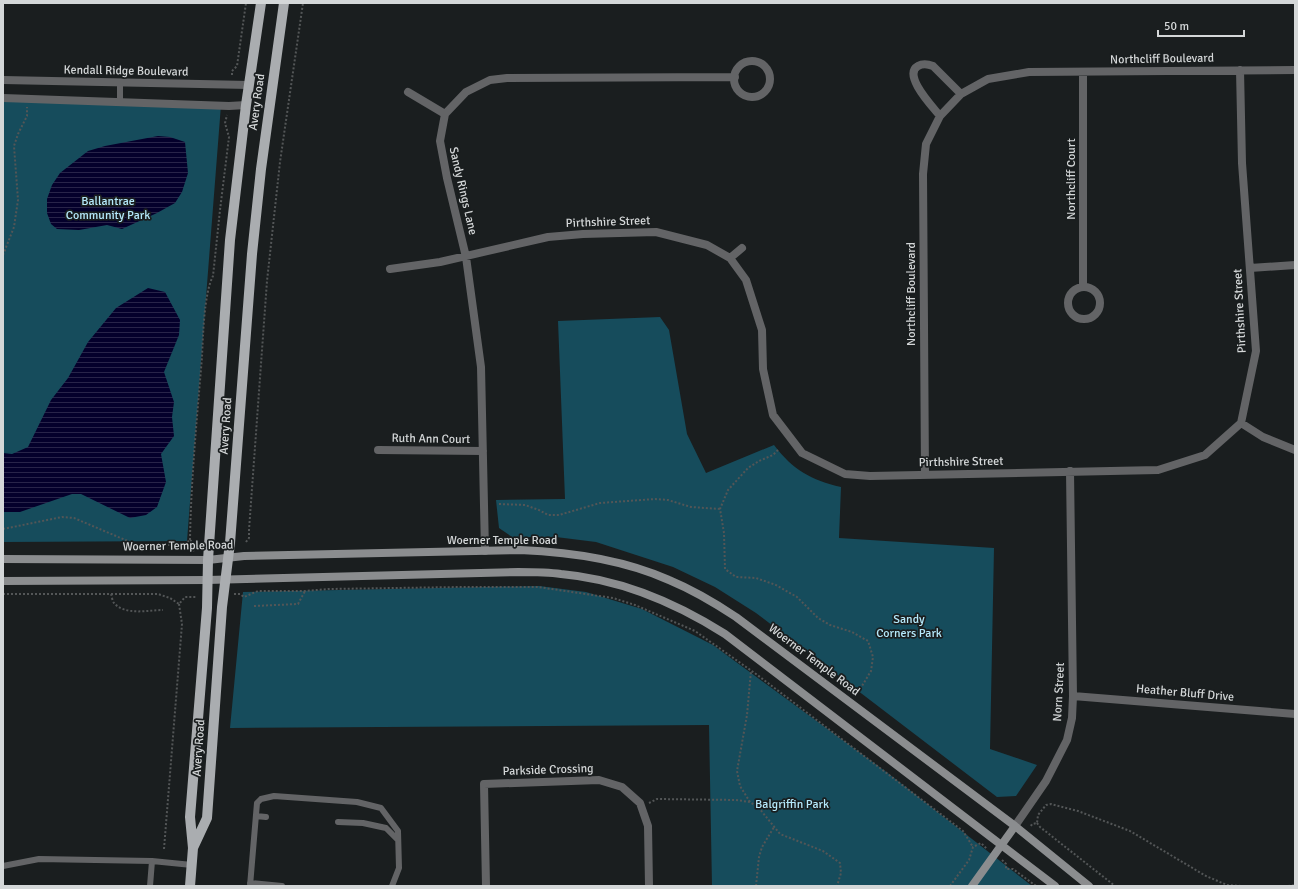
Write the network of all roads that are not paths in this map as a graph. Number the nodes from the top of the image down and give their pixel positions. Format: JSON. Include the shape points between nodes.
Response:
{"nodes":[{"id":1,"x":261,"y":3,"type":"edge"},
{"id":2,"x":284,"y":3,"type":"edge"},
{"id":3,"x":1240,"y":70,"type":"junction"},
{"id":4,"x":1295,"y":70,"type":"edge"},
{"id":5,"x":1083,"y":72,"type":"junction"},
{"id":6,"x":735,"y":77,"type":"junction"},
{"id":7,"x":3,"y":80,"type":"edge"},
{"id":8,"x":120,"y":83,"type":"junction"},
{"id":9,"x":249,"y":85,"type":"junction"},
{"id":10,"x":408,"y":92,"type":"dead end"},
{"id":11,"x":961,"y":94,"type":"junction"},
{"id":12,"x":3,"y":98,"type":"edge"},
{"id":13,"x":120,"y":102,"type":"junction"},
{"id":14,"x":246,"y":105,"type":"junction"},
{"id":15,"x":445,"y":114,"type":"junction"},
{"id":16,"x":940,"y":116,"type":"junction"},
{"id":17,"x":742,"y":248,"type":"dead end"},
{"id":18,"x":466,"y":257,"type":"junction"},
{"id":19,"x":730,"y":258,"type":"junction"},
{"id":20,"x":1295,"y":265,"type":"edge"},
{"id":21,"x":1250,"y":268,"type":"junction"},
{"id":22,"x":390,"y":269,"type":"dead end"},
{"id":23,"x":1083,"y":287,"type":"dead end"},
{"id":24,"x":1241,"y":423,"type":"junction"},
{"id":25,"x":378,"y":450,"type":"dead end"},
{"id":26,"x":1295,"y":450,"type":"edge"},
{"id":27,"x":483,"y":451,"type":"junction"},
{"id":28,"x":1070,"y":471,"type":"junction"},
{"id":29,"x":924,"y":475,"type":"junction"},
{"id":30,"x":485,"y":551,"type":"junction"},
{"id":31,"x":229,"y":558,"type":"junction"},
{"id":32,"x":3,"y":559,"type":"edge"},
{"id":33,"x":208,"y":560,"type":"junction"},
{"id":34,"x":227,"y":579,"type":"junction"},
{"id":35,"x":207,"y":580,"type":"junction"},
{"id":36,"x":3,"y":581,"type":"edge"},
{"id":37,"x":1073,"y":696,"type":"junction"},
{"id":38,"x":1295,"y":714,"type":"edge"},
{"id":39,"x":256,"y":816,"type":"junction"},
{"id":40,"x":266,"y":817,"type":"dead end"},
{"id":41,"x":338,"y":822,"type":"dead end"},
{"id":42,"x":1015,"y":826,"type":"junction"},
{"id":43,"x":398,"y":840,"type":"junction"},
{"id":44,"x":1002,"y":844,"type":"junction"},
{"id":45,"x":193,"y":848,"type":"junction"},
{"id":46,"x":152,"y":861,"type":"junction"},
{"id":47,"x":192,"y":865,"type":"junction"},
{"id":48,"x":3,"y":866,"type":"edge"},
{"id":49,"x":250,"y":885,"type":"edge"},
{"id":50,"x":150,"y":886,"type":"edge"},
{"id":51,"x":190,"y":886,"type":"edge"},
{"id":52,"x":282,"y":886,"type":"edge"},
{"id":53,"x":392,"y":886,"type":"edge"},
{"id":54,"x":486,"y":886,"type":"edge"},
{"id":55,"x":649,"y":886,"type":"edge"},
{"id":56,"x":972,"y":886,"type":"edge"},
{"id":57,"x":1055,"y":886,"type":"edge"},
{"id":58,"x":1089,"y":886,"type":"edge"}],
"edges":[{"from":1,"to":9,"type":"main road","name":"Avery Road"},
{"from":2,"to":31,"type":"main road","name":"Avery Road","via":[[252,254]]},
{"from":3,"to":4,"type":"street","name":"Northcliff Boulevard"},
{"from":3,"to":5,"type":"street","name":"Northcliff Boulevard"},
{"from":3,"to":21,"type":"street","name":"Pirthshire Street","via":[[1242,158]]},
{"from":5,"to":11,"type":"street","name":"Northcliff Boulevard","via":[[1029,72],[988,79]]},
{"from":5,"to":23,"type":"street","name":"Northcliff Court"},
{"from":6,"to":6,"type":"street","via":[[737,89],[753,97],[764,92],[770,82],[768,70],[754,61],[743,63],[735,72]]},
{"from":6,"to":15,"type":"street","via":[[490,80],[466,92]]},
{"from":7,"to":8,"type":"street","name":"Kendall Ridge Boulevard"},
{"from":8,"to":9,"type":"street","name":"Kendall Ridge Boulevard"},
{"from":8,"to":13,"type":"lane"},
{"from":9,"to":14,"type":"main road","name":"Avery Road"},
{"from":10,"to":15,"type":"street"},
{"from":11,"to":16,"type":"street","name":"Northcliff Boulevard"},
{"from":11,"to":16,"type":"street","via":[[933,66],[927,64],[915,68],[912,73],[914,80]]},
{"from":12,"to":13,"type":"street"},
{"from":13,"to":14,"type":"street"},
{"from":14,"to":33,"type":"main road","name":"Avery Road","via":[[230,240]]},
{"from":15,"to":18,"type":"street","name":"Sandy Rings Lane","via":[[440,141]]},
{"from":16,"to":29,"type":"street","name":"Northcliff Boulevard","via":[[926,144],[923,174]]},
{"from":17,"to":19,"type":"street"},
{"from":18,"to":19,"type":"street","name":"Pirthshire Street","via":[[548,237],[656,232],[707,245]]},
{"from":18,"to":22,"type":"street","name":"Pirthshire Street"},
{"from":18,"to":27,"type":"street","name":"Sandy Rings Lane","via":[[481,367]]},
{"from":19,"to":29,"type":"street","name":"Pirthshire Street","via":[[746,280],[762,330],[763,369],[773,416],[802,453],[845,474]]},
{"from":20,"to":21,"type":"street"},
{"from":21,"to":24,"type":"street","name":"Pirthshire Street","via":[[1256,351]]},
{"from":24,"to":26,"type":"street","via":[[1263,437]]},
{"from":24,"to":28,"type":"street","name":"Pirthshire Street","via":[[1204,455],[1158,470]]},
{"from":25,"to":27,"type":"street","name":"Ruth Ann Court"},
{"from":27,"to":30,"type":"street","name":"Sandy Rings Lane"},
{"from":28,"to":29,"type":"street","name":"Pirthshire Street"},
{"from":28,"to":37,"type":"street","name":"Norn Street"},
{"from":30,"to":31,"type":"main road","name":"Woerner Temple Road"},
{"from":30,"to":42,"type":"main road","name":"Woerner Temple Road","via":[[520,550],[596,557],[633,566],[670,580],[708,599]]},
{"from":31,"to":33,"type":"main road","name":"Woerner Temple Road"},
{"from":31,"to":34,"type":"main road","name":"Avery Road"},
{"from":32,"to":33,"type":"main road","name":"Woerner Temple Road"},
{"from":33,"to":35,"type":"main road","name":"Avery Road"},
{"from":34,"to":35,"type":"main road"},
{"from":34,"to":44,"type":"main road","via":[[518,572],[562,574],[627,587],[672,604],[725,634]]},
{"from":34,"to":45,"type":"main road","name":"Avery Road","via":[[222,607],[207,818]]},
{"from":35,"to":36,"type":"main road"},
{"from":35,"to":45,"type":"main road","name":"Avery Road","via":[[190,817]]},
{"from":37,"to":38,"type":"street","name":"Heather Bluff Drive"},
{"from":37,"to":42,"type":"street","name":"Norn Street","via":[[1072,718],[1066,740],[1046,781]]},
{"from":39,"to":40,"type":"lane"},
{"from":39,"to":43,"type":"lane","via":[[261,799],[274,796],[357,802],[381,808],[398,832]]},
{"from":39,"to":49,"type":"lane"},
{"from":41,"to":43,"type":"lane","via":[[386,828]]},
{"from":42,"to":44,"type":"main road","name":"Norn Street"},
{"from":42,"to":58,"type":"main road","name":"Woerner Temple Road"},
{"from":43,"to":53,"type":"lane","via":[[399,868]]},
{"from":44,"to":56,"type":"main road","name":"Norn Street"},
{"from":44,"to":57,"type":"main road"},
{"from":45,"to":47,"type":"main road","name":"Avery Road"},
{"from":46,"to":47,"type":"lane"},
{"from":46,"to":48,"type":"lane","via":[[39,859]]},
{"from":46,"to":50,"type":"lane"},
{"from":47,"to":51,"type":"main road","name":"Avery Road"},
{"from":49,"to":52,"type":"lane"},
{"from":54,"to":55,"type":"street","name":"Parkside Crossing","via":[[484,784],[599,780],[622,786],[642,807],[648,826]]}]}
